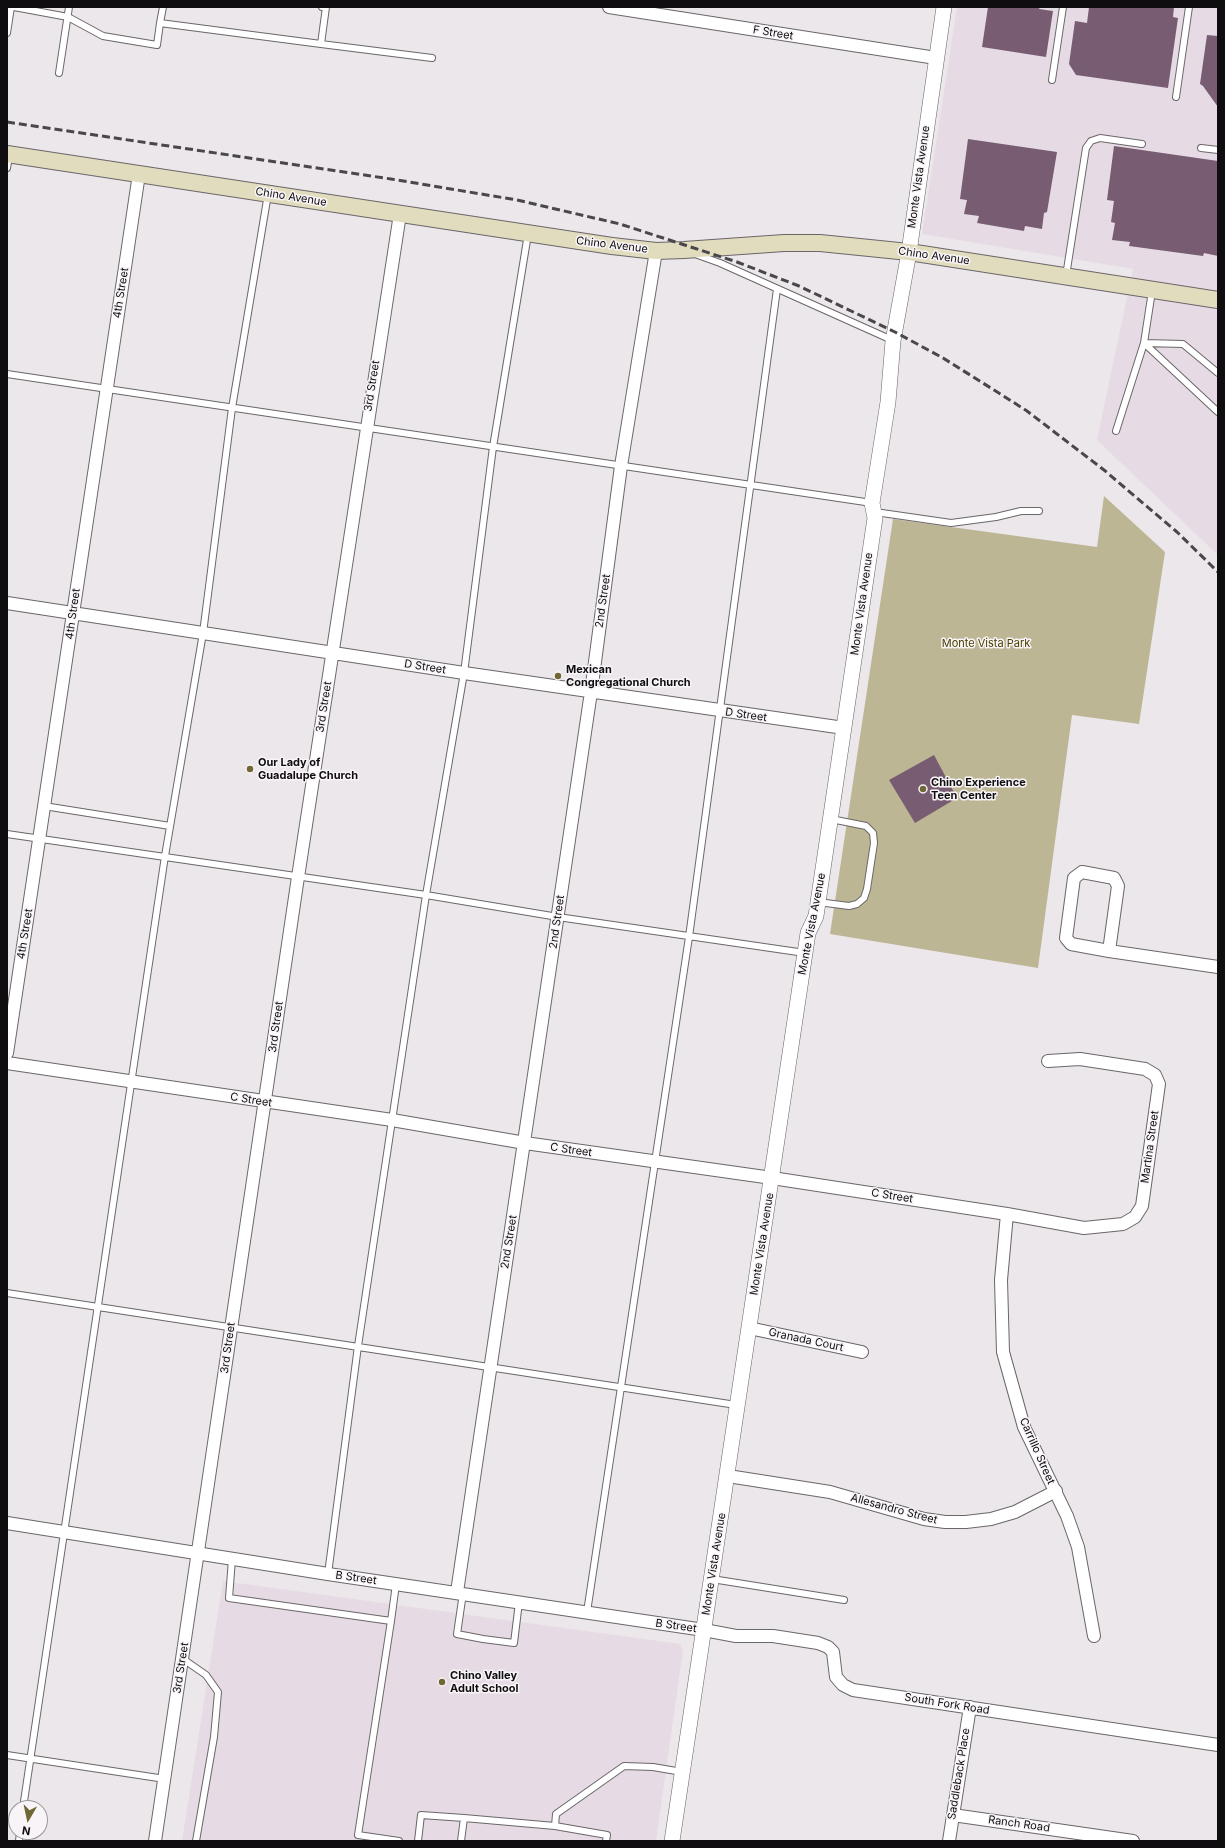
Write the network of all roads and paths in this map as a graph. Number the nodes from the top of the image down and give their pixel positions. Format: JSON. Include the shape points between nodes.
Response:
{"nodes":[{"id":1,"x":11,"y":7,"type":"edge"},
{"id":2,"x":14,"y":7,"type":"edge"},
{"id":3,"x":69,"y":7,"type":"edge"},
{"id":4,"x":163,"y":7,"type":"edge"},
{"id":5,"x":322,"y":7,"type":"edge"},
{"id":6,"x":609,"y":7,"type":"edge"},
{"id":7,"x":944,"y":7,"type":"edge"},
{"id":8,"x":1063,"y":7,"type":"edge"},
{"id":9,"x":1189,"y":7,"type":"edge"},
{"id":10,"x":68,"y":17,"type":"junction"},
{"id":11,"x":160,"y":23,"type":"junction"},
{"id":12,"x":7,"y":33,"type":"edge"},
{"id":13,"x":321,"y":44,"type":"junction"},
{"id":14,"x":432,"y":58,"type":"dead end"},
{"id":15,"x":936,"y":58,"type":"junction"},
{"id":16,"x":59,"y":73,"type":"dead end"},
{"id":17,"x":1052,"y":80,"type":"dead end"},
{"id":18,"x":1176,"y":97,"type":"dead end"},
{"id":19,"x":1142,"y":144,"type":"dead end"},
{"id":20,"x":1201,"y":148,"type":"dead end"},
{"id":21,"x":1218,"y":150,"type":"edge"},
{"id":22,"x":8,"y":159,"type":"edge"},
{"id":23,"x":139,"y":174,"type":"junction"},
{"id":24,"x":268,"y":194,"type":"junction"},
{"id":25,"x":400,"y":214,"type":"junction"},
{"id":26,"x":528,"y":234,"type":"junction"},
{"id":27,"x":684,"y":250,"type":"junction"},
{"id":28,"x":656,"y":251,"type":"junction"},
{"id":29,"x":908,"y":252,"type":"junction"},
{"id":30,"x":1066,"y":276,"type":"junction"},
{"id":31,"x":777,"y":288,"type":"junction"},
{"id":32,"x":1153,"y":290,"type":"junction"},
{"id":33,"x":1218,"y":300,"type":"edge"},
{"id":34,"x":893,"y":341,"type":"junction"},
{"id":35,"x":1144,"y":343,"type":"junction"},
{"id":36,"x":1218,"y":373,"type":"edge"},
{"id":37,"x":7,"y":374,"type":"edge"},
{"id":38,"x":106,"y":389,"type":"junction"},
{"id":39,"x":232,"y":408,"type":"junction"},
{"id":40,"x":1218,"y":412,"type":"edge"},
{"id":41,"x":366,"y":428,"type":"junction"},
{"id":42,"x":1116,"y":431,"type":"dead end"},
{"id":43,"x":493,"y":447,"type":"junction"},
{"id":44,"x":621,"y":466,"type":"junction"},
{"id":45,"x":749,"y":485,"type":"junction"},
{"id":46,"x":873,"y":508,"type":"junction"},
{"id":47,"x":1039,"y":511,"type":"dead end"},
{"id":48,"x":7,"y":603,"type":"edge"},
{"id":49,"x":73,"y":613,"type":"junction"},
{"id":50,"x":203,"y":633,"type":"junction"},
{"id":51,"x":332,"y":653,"type":"junction"},
{"id":52,"x":464,"y":673,"type":"junction"},
{"id":53,"x":591,"y":692,"type":"junction"},
{"id":54,"x":720,"y":711,"type":"junction"},
{"id":55,"x":844,"y":728,"type":"junction"},
{"id":56,"x":44,"y":806,"type":"junction"},
{"id":57,"x":830,"y":819,"type":"junction"},
{"id":58,"x":170,"y":826,"type":"junction"},
{"id":59,"x":7,"y":834,"type":"edge"},
{"id":60,"x":39,"y":839,"type":"junction"},
{"id":61,"x":165,"y":856,"type":"junction"},
{"id":62,"x":298,"y":877,"type":"junction"},
{"id":63,"x":426,"y":895,"type":"junction"},
{"id":64,"x":818,"y":902,"type":"junction"},
{"id":65,"x":558,"y":917,"type":"junction"},
{"id":66,"x":689,"y":937,"type":"junction"},
{"id":67,"x":1109,"y":951,"type":"junction"},
{"id":68,"x":805,"y":953,"type":"junction"},
{"id":69,"x":1218,"y":967,"type":"edge"},
{"id":70,"x":7,"y":1053,"type":"edge"},
{"id":71,"x":1048,"y":1061,"type":"dead end"},
{"id":72,"x":7,"y":1063,"type":"edge"},
{"id":73,"x":132,"y":1081,"type":"junction"},
{"id":74,"x":264,"y":1102,"type":"junction"},
{"id":75,"x":392,"y":1120,"type":"junction"},
{"id":76,"x":525,"y":1143,"type":"junction"},
{"id":77,"x":654,"y":1162,"type":"junction"},
{"id":78,"x":772,"y":1178,"type":"junction"},
{"id":79,"x":1007,"y":1214,"type":"junction"},
{"id":80,"x":1135,"y":1217,"type":"joint"},
{"id":81,"x":7,"y":1293,"type":"edge"},
{"id":82,"x":98,"y":1307,"type":"junction"},
{"id":83,"x":231,"y":1327,"type":"junction"},
{"id":84,"x":749,"y":1328,"type":"junction"},
{"id":85,"x":358,"y":1346,"type":"junction"},
{"id":86,"x":862,"y":1352,"type":"dead end"},
{"id":87,"x":490,"y":1368,"type":"junction"},
{"id":88,"x":621,"y":1386,"type":"junction"},
{"id":89,"x":738,"y":1405,"type":"junction"},
{"id":90,"x":728,"y":1476,"type":"junction"},
{"id":91,"x":1056,"y":1491,"type":"junction"},
{"id":92,"x":7,"y":1523,"type":"edge"},
{"id":93,"x":64,"y":1532,"type":"junction"},
{"id":94,"x":198,"y":1554,"type":"junction"},
{"id":95,"x":232,"y":1559,"type":"junction"},
{"id":96,"x":328,"y":1574,"type":"junction"},
{"id":97,"x":712,"y":1579,"type":"junction"},
{"id":98,"x":396,"y":1584,"type":"junction"},
{"id":99,"x":460,"y":1593,"type":"junction"},
{"id":100,"x":844,"y":1600,"type":"dead end"},
{"id":101,"x":519,"y":1602,"type":"junction"},
{"id":102,"x":587,"y":1612,"type":"junction"},
{"id":103,"x":391,"y":1621,"type":"junction"},
{"id":104,"x":704,"y":1630,"type":"junction"},
{"id":105,"x":1094,"y":1636,"type":"dead end"},
{"id":106,"x":183,"y":1659,"type":"junction"},
{"id":107,"x":970,"y":1707,"type":"junction"},
{"id":108,"x":1218,"y":1744,"type":"edge"},
{"id":109,"x":7,"y":1755,"type":"edge"},
{"id":110,"x":31,"y":1758,"type":"junction"},
{"id":111,"x":682,"y":1772,"type":"junction"},
{"id":112,"x":165,"y":1778,"type":"junction"},
{"id":113,"x":25,"y":1800,"type":"edge"},
{"id":114,"x":953,"y":1815,"type":"junction"},
{"id":115,"x":464,"y":1818,"type":"junction"},
{"id":116,"x":555,"y":1826,"type":"junction"},
{"id":117,"x":1053,"y":1835,"type":"edge"},
{"id":118,"x":1115,"y":1840,"type":"edge"},
{"id":119,"x":155,"y":1841,"type":"edge"},
{"id":120,"x":196,"y":1841,"type":"edge"},
{"id":121,"x":399,"y":1841,"type":"edge"},
{"id":122,"x":418,"y":1841,"type":"edge"},
{"id":123,"x":461,"y":1841,"type":"edge"},
{"id":124,"x":606,"y":1841,"type":"edge"},
{"id":125,"x":672,"y":1841,"type":"edge"},
{"id":126,"x":949,"y":1841,"type":"edge"},
{"id":127,"x":1133,"y":1841,"type":"edge"}],
"edges":[{"from":1,"to":12,"type":"lane"},
{"from":2,"to":10,"type":"lane"},
{"from":3,"to":10,"type":"lane"},
{"from":4,"to":11,"type":"lane"},
{"from":5,"to":13,"type":"lane","via":[[326,8]]},
{"from":6,"to":15,"type":"street","name":"F Street"},
{"from":7,"to":15,"type":"street","name":"Monte Vista Avenue"},
{"from":8,"to":17,"type":"lane"},
{"from":9,"to":18,"type":"lane"},
{"from":10,"to":11,"type":"lane","via":[[103,36],[157,44]]},
{"from":10,"to":16,"type":"lane"},
{"from":11,"to":13,"type":"lane"},
{"from":13,"to":14,"type":"lane"},
{"from":15,"to":29,"type":"street","name":"Monte Vista Avenue"},
{"from":19,"to":30,"type":"lane","via":[[1100,138],[1091,141],[1086,148]]},
{"from":20,"to":21,"type":"lane"},
{"from":22,"to":23,"type":"main road","name":"Chino Avenue"},
{"from":23,"to":24,"type":"main road","name":"Chino Avenue"},
{"from":23,"to":38,"type":"street","name":"4th Street"},
{"from":24,"to":25,"type":"main road","name":"Chino Avenue"},
{"from":24,"to":39,"type":"lane"},
{"from":25,"to":26,"type":"main road","name":"Chino Avenue"},
{"from":25,"to":41,"type":"street","name":"3rd Street"},
{"from":26,"to":28,"type":"main road","name":"Chino Avenue"},
{"from":26,"to":43,"type":"lane"},
{"from":27,"to":28,"type":"main road","name":"Chino Avenue"},
{"from":27,"to":29,"type":"main road","name":"Chino Avenue","via":[[820,243]]},
{"from":27,"to":31,"type":"lane"},
{"from":28,"to":44,"type":"street","name":"2nd Street"},
{"from":29,"to":30,"type":"main road","name":"Chino Avenue"},
{"from":29,"to":34,"type":"street","name":"Monte Vista Avenue"},
{"from":30,"to":32,"type":"main road","name":"Chino Avenue"},
{"from":31,"to":34,"type":"lane"},
{"from":31,"to":45,"type":"lane"},
{"from":32,"to":33,"type":"main road","name":"Chino Avenue"},
{"from":32,"to":35,"type":"lane"},
{"from":34,"to":46,"type":"street","name":"Monte Vista Avenue","via":[[888,402]]},
{"from":35,"to":36,"type":"lane","via":[[1183,344]]},
{"from":35,"to":40,"type":"lane"},
{"from":35,"to":42,"type":"lane"},
{"from":37,"to":38,"type":"lane"},
{"from":38,"to":39,"type":"lane"},
{"from":38,"to":49,"type":"street","name":"4th Street"},
{"from":39,"to":41,"type":"lane"},
{"from":39,"to":50,"type":"lane"},
{"from":41,"to":43,"type":"lane"},
{"from":41,"to":51,"type":"street","name":"3rd Street"},
{"from":43,"to":44,"type":"lane"},
{"from":43,"to":52,"type":"lane"},
{"from":44,"to":45,"type":"lane"},
{"from":44,"to":53,"type":"street","name":"2nd Street"},
{"from":45,"to":46,"type":"lane"},
{"from":45,"to":54,"type":"lane"},
{"from":46,"to":47,"type":"lane","via":[[951,523],[1021,511]]},
{"from":46,"to":55,"type":"street","name":"Monte Vista Avenue","via":[[875,518]]},
{"from":48,"to":49,"type":"street","name":"D Street"},
{"from":49,"to":50,"type":"street","name":"D Street"},
{"from":49,"to":56,"type":"street","name":"4th Street"},
{"from":50,"to":51,"type":"street","name":"D Street"},
{"from":50,"to":58,"type":"lane"},
{"from":51,"to":52,"type":"street","name":"D Street"},
{"from":51,"to":62,"type":"street","name":"3rd Street"},
{"from":52,"to":53,"type":"street","name":"D Street"},
{"from":52,"to":63,"type":"lane"},
{"from":53,"to":54,"type":"street","name":"D Street"},
{"from":53,"to":65,"type":"street","name":"2nd Street"},
{"from":54,"to":55,"type":"street","name":"D Street"},
{"from":54,"to":66,"type":"lane"},
{"from":55,"to":57,"type":"street","name":"Monte Vista Avenue"},
{"from":56,"to":58,"type":"lane"},
{"from":56,"to":60,"type":"street","name":"4th Street"},
{"from":57,"to":64,"type":"street","name":"Monte Vista Avenue"},
{"from":57,"to":64,"type":"lane","via":[[866,826],[873,834],[873,851],[867,889],[864,898],[858,904],[849,906]]},
{"from":58,"to":61,"type":"lane"},
{"from":59,"to":60,"type":"lane"},
{"from":60,"to":61,"type":"lane"},
{"from":60,"to":70,"type":"street","name":"4th Street"},
{"from":61,"to":62,"type":"lane"},
{"from":61,"to":73,"type":"lane"},
{"from":62,"to":63,"type":"lane"},
{"from":62,"to":74,"type":"street","name":"3rd Street"},
{"from":63,"to":65,"type":"lane"},
{"from":63,"to":75,"type":"lane"},
{"from":64,"to":68,"type":"street","name":"Monte Vista Avenue","via":[[816,916],[808,933]]},
{"from":65,"to":66,"type":"lane"},
{"from":65,"to":76,"type":"street","name":"2nd Street"},
{"from":66,"to":68,"type":"lane"},
{"from":66,"to":77,"type":"lane"},
{"from":67,"to":67,"type":"street","via":[[1071,944],[1066,938],[1074,878],[1082,872],[1114,878],[1118,886]]},
{"from":67,"to":69,"type":"street"},
{"from":68,"to":78,"type":"street","name":"Monte Vista Avenue"},
{"from":71,"to":80,"type":"street","name":"Martina Street","via":[[1080,1059],[1145,1069],[1155,1075],[1159,1084],[1142,1206]]},
{"from":72,"to":73,"type":"street","name":"C Street"},
{"from":73,"to":74,"type":"street","name":"C Street"},
{"from":73,"to":82,"type":"lane"},
{"from":74,"to":75,"type":"street","name":"C Street"},
{"from":74,"to":83,"type":"street","name":"3rd Street"},
{"from":75,"to":76,"type":"street","name":"C Street"},
{"from":75,"to":85,"type":"lane"},
{"from":76,"to":77,"type":"street","name":"C Street"},
{"from":76,"to":87,"type":"street","name":"2nd Street"},
{"from":77,"to":78,"type":"street","name":"C Street"},
{"from":77,"to":88,"type":"lane"},
{"from":78,"to":79,"type":"street","name":"C Street"},
{"from":78,"to":84,"type":"street","name":"Monte Vista Avenue"},
{"from":79,"to":80,"type":"street","name":"C Street","via":[[1084,1228],[1122,1224]]},
{"from":79,"to":91,"type":"street","name":"Carrillo Street","via":[[1002,1280],[1003,1352],[1024,1426]]},
{"from":81,"to":82,"type":"lane"},
{"from":82,"to":83,"type":"lane"},
{"from":82,"to":93,"type":"lane"},
{"from":83,"to":85,"type":"lane"},
{"from":83,"to":94,"type":"street","name":"3rd Street"},
{"from":84,"to":86,"type":"street","name":"Granada Court"},
{"from":84,"to":89,"type":"street","name":"Monte Vista Avenue"},
{"from":85,"to":87,"type":"lane"},
{"from":85,"to":96,"type":"lane"},
{"from":87,"to":88,"type":"lane"},
{"from":87,"to":99,"type":"street","name":"2nd Street"},
{"from":88,"to":89,"type":"lane"},
{"from":88,"to":102,"type":"lane"},
{"from":89,"to":90,"type":"street","name":"Monte Vista Avenue"},
{"from":90,"to":91,"type":"street","name":"Allesandro Street","via":[[830,1492],[924,1519],[945,1522],[991,1519],[1014,1512]]},
{"from":90,"to":97,"type":"street","name":"Monte Vista Avenue"},
{"from":91,"to":105,"type":"street","name":"Carrillo Street","via":[[1078,1547]]},
{"from":92,"to":93,"type":"street","name":"B Street"},
{"from":93,"to":94,"type":"street","name":"B Street"},
{"from":93,"to":110,"type":"lane"},
{"from":94,"to":95,"type":"street","name":"B Street"},
{"from":94,"to":106,"type":"street","name":"3rd Street"},
{"from":95,"to":96,"type":"street","name":"B Street"},
{"from":95,"to":103,"type":"lane","via":[[229,1598]]},
{"from":96,"to":98,"type":"street","name":"B Street"},
{"from":97,"to":100,"type":"lane"},
{"from":97,"to":104,"type":"street","name":"Monte Vista Avenue"},
{"from":98,"to":99,"type":"street","name":"B Street"},
{"from":98,"to":103,"type":"lane"},
{"from":99,"to":101,"type":"street","name":"B Street"},
{"from":99,"to":101,"type":"lane","via":[[457,1634],[483,1639],[514,1643]]},
{"from":101,"to":102,"type":"street","name":"B Street"},
{"from":102,"to":104,"type":"street","name":"B Street"},
{"from":103,"to":121,"type":"lane","via":[[358,1835]]},
{"from":104,"to":107,"type":"street","name":"South Fork Road","via":[[736,1636],[773,1636],[818,1643],[833,1652],[836,1677],[843,1685],[853,1690]]},
{"from":104,"to":111,"type":"street","name":"Monte Vista Avenue"},
{"from":106,"to":112,"type":"street","name":"3rd Street"},
{"from":106,"to":120,"type":"lane","via":[[206,1674],[218,1692],[214,1737]]},
{"from":107,"to":108,"type":"street","name":"South Fork Road"},
{"from":107,"to":114,"type":"street","name":"Saddleback Place"},
{"from":109,"to":110,"type":"lane"},
{"from":110,"to":112,"type":"lane"},
{"from":110,"to":113,"type":"lane"},
{"from":111,"to":116,"type":"lane","via":[[624,1766],[556,1814]]},
{"from":111,"to":125,"type":"street","name":"Monte Vista Avenue"},
{"from":112,"to":119,"type":"street","name":"3rd Street"},
{"from":114,"to":117,"type":"street","name":"Ranch Road"},
{"from":114,"to":126,"type":"street","name":"Saddleback Place"},
{"from":115,"to":116,"type":"lane"},
{"from":115,"to":122,"type":"lane","via":[[421,1814]]},
{"from":115,"to":123,"type":"lane"},
{"from":116,"to":124,"type":"lane","via":[[607,1835]]},
{"from":117,"to":118,"type":"street","name":"Ranch Road"},
{"from":118,"to":127,"type":"street","name":"Ranch Road"}]}
